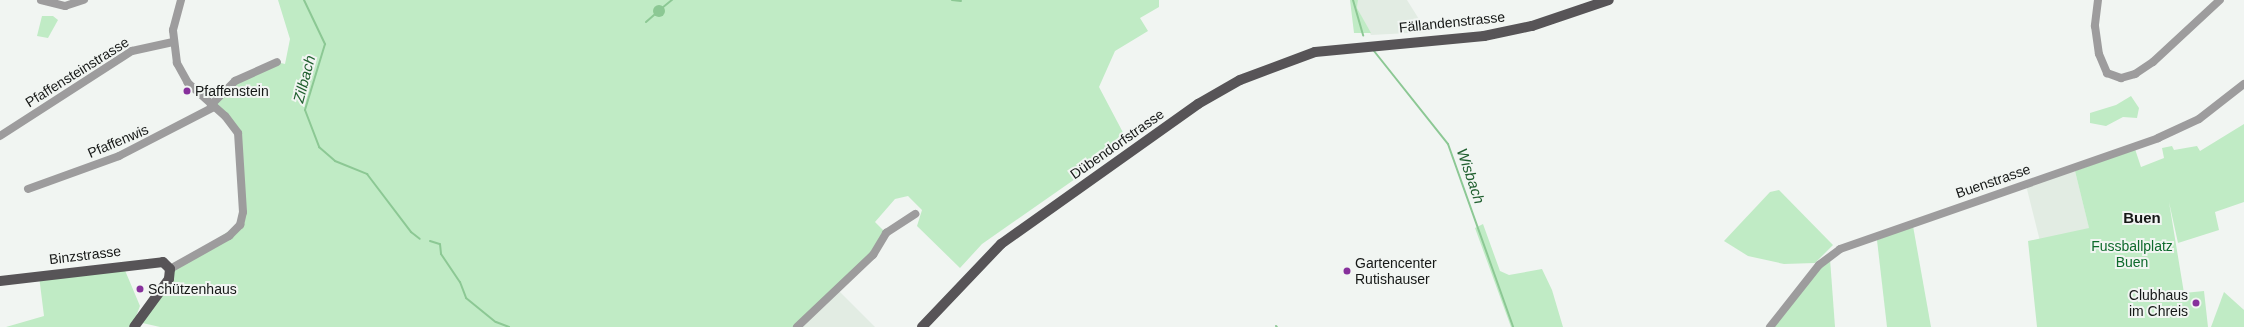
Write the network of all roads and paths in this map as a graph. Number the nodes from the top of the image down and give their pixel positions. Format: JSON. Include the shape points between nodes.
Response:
{"nodes":[{"id":1,"x":41,"y":0,"type":"edge"},
{"id":2,"x":84,"y":0,"type":"edge"},
{"id":3,"x":181,"y":0,"type":"edge"},
{"id":4,"x":1609,"y":0,"type":"edge"},
{"id":5,"x":2098,"y":0,"type":"edge"},
{"id":6,"x":2220,"y":0,"type":"edge"},
{"id":7,"x":173,"y":42,"type":"junction"},
{"id":8,"x":1364,"y":44,"type":"joint"},
{"id":9,"x":277,"y":62,"type":"dead end"},
{"id":10,"x":2244,"y":84,"type":"edge"},
{"id":11,"x":212,"y":106,"type":"junction"},
{"id":12,"x":0,"y":136,"type":"edge"},
{"id":13,"x":28,"y":189,"type":"dead end"},
{"id":14,"x":915,"y":214,"type":"dead end"},
{"id":15,"x":170,"y":269,"type":"junction"},
{"id":16,"x":0,"y":280,"type":"edge"},
{"id":17,"x":134,"y":327,"type":"edge"},
{"id":18,"x":797,"y":327,"type":"edge"},
{"id":19,"x":922,"y":327,"type":"edge"},
{"id":20,"x":1770,"y":327,"type":"edge"}],
"edges":[{"from":1,"to":2,"type":"street","via":[[51,4],[70,5]]},
{"from":3,"to":7,"type":"street","via":[[174,18]]},
{"from":4,"to":8,"type":"main road","name":"Fällandenstrasse","via":[[1532,26],[1484,36]]},
{"from":5,"to":6,"type":"street","via":[[2095,26],[2099,54],[2108,73],[2121,78],[2135,74],[2153,62]]},
{"from":7,"to":11,"type":"street","via":[[185,79]]},
{"from":7,"to":12,"type":"street","name":"Pfaffensteinstrasse","via":[[132,51]]},
{"from":8,"to":19,"type":"main road","name":"Dübendorfstrasse","via":[[1294,58],[1240,80],[1198,104],[1001,244]]},
{"from":9,"to":11,"type":"street","name":"Pfaffenwis","via":[[235,81]]},
{"from":10,"to":20,"type":"street","name":"Buenstrasse","via":[[2199,119],[2158,138],[1840,249],[1819,265]]},
{"from":11,"to":13,"type":"street","name":"Pfaffenwis","via":[[119,156]]},
{"from":11,"to":15,"type":"street","via":[[238,133],[243,216],[229,236]]},
{"from":14,"to":18,"type":"street","via":[[886,233],[873,255]]},
{"from":15,"to":16,"type":"main road","name":"Binzstrasse","via":[[165,263],[154,260]]},
{"from":15,"to":17,"type":"main road","via":[[166,285]]}]}
